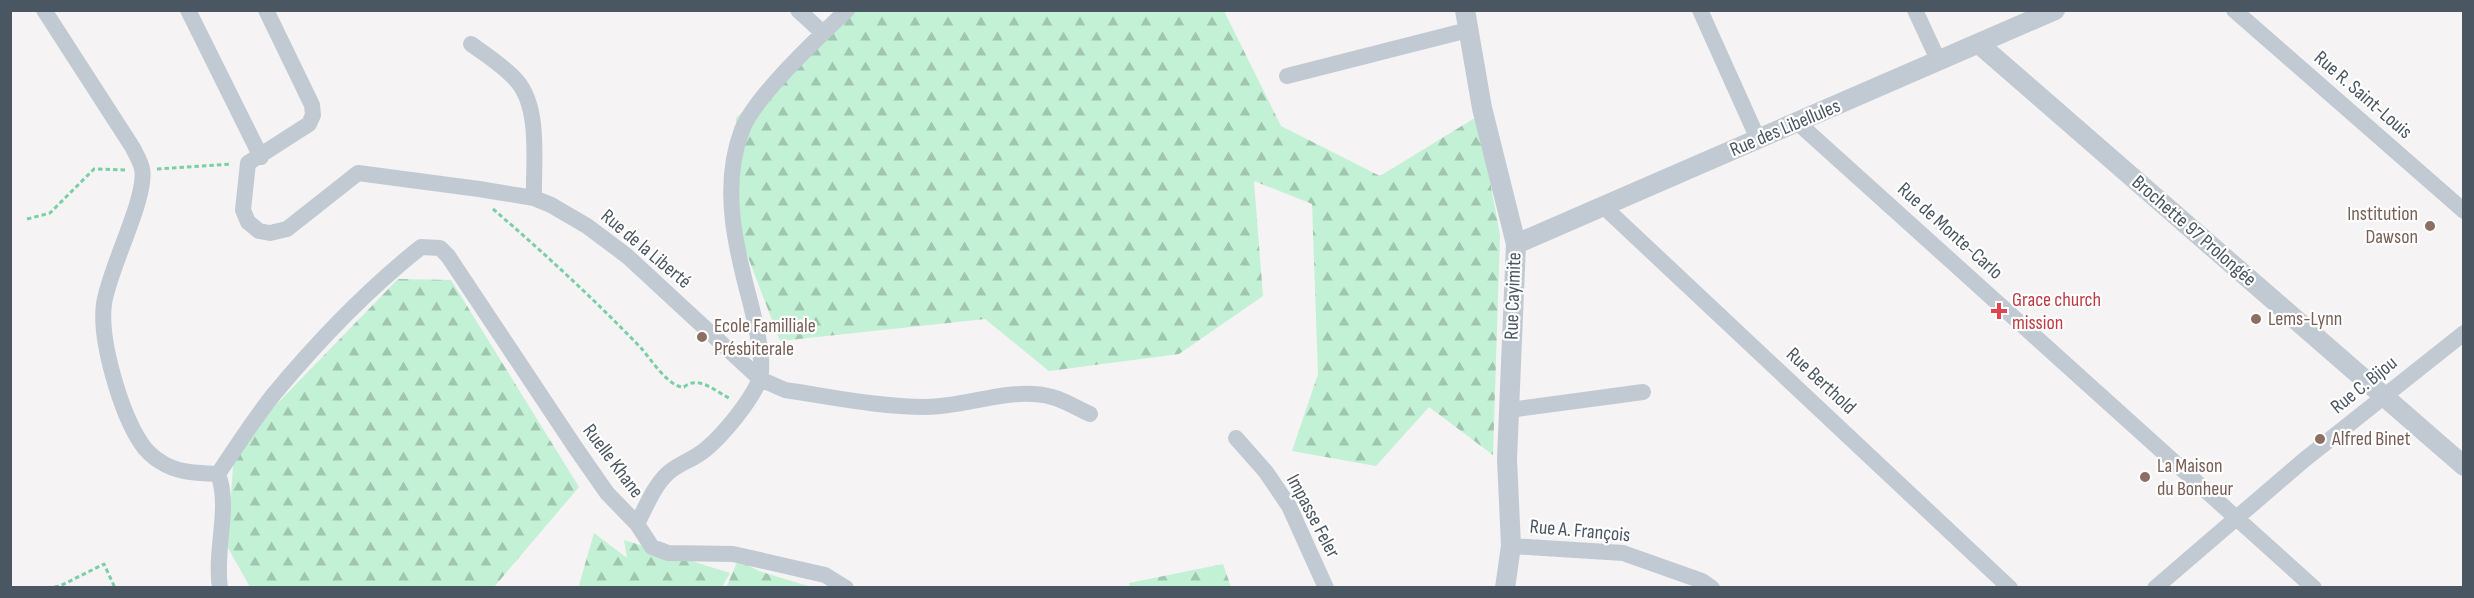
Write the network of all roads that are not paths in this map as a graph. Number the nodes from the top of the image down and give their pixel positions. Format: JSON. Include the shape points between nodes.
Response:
{"nodes":[{"id":1,"x":44,"y":10,"type":"edge"},
{"id":2,"x":188,"y":10,"type":"edge"},
{"id":3,"x":266,"y":10,"type":"edge"},
{"id":4,"x":798,"y":10,"type":"edge"},
{"id":5,"x":847,"y":10,"type":"edge"},
{"id":6,"x":1700,"y":10,"type":"edge"},
{"id":7,"x":1915,"y":10,"type":"edge"},
{"id":8,"x":2055,"y":10,"type":"edge"},
{"id":9,"x":2234,"y":10,"type":"edge"},
{"id":10,"x":1467,"y":20,"type":"edge"},
{"id":11,"x":823,"y":33,"type":"junction"},
{"id":12,"x":471,"y":44,"type":"dead end"},
{"id":13,"x":1979,"y":44,"type":"junction"},
{"id":14,"x":1939,"y":62,"type":"junction"},
{"id":15,"x":1287,"y":76,"type":"dead end"},
{"id":16,"x":1798,"y":123,"type":"junction"},
{"id":17,"x":1758,"y":139,"type":"junction"},
{"id":18,"x":261,"y":157,"type":"junction"},
{"id":19,"x":534,"y":198,"type":"junction"},
{"id":20,"x":1604,"y":206,"type":"junction"},
{"id":21,"x":2463,"y":211,"type":"edge"},
{"id":22,"x":1516,"y":244,"type":"junction"},
{"id":23,"x":2463,"y":333,"type":"edge"},
{"id":24,"x":760,"y":379,"type":"junction"},
{"id":25,"x":1643,"y":392,"type":"dead end"},
{"id":26,"x":2384,"y":397,"type":"junction"},
{"id":27,"x":1509,"y":410,"type":"junction"},
{"id":28,"x":1090,"y":414,"type":"dead end"},
{"id":29,"x":1236,"y":438,"type":"dead end"},
{"id":30,"x":2463,"y":465,"type":"edge"},
{"id":31,"x":218,"y":474,"type":"junction"},
{"id":32,"x":2237,"y":516,"type":"junction"},
{"id":33,"x":637,"y":524,"type":"junction"},
{"id":34,"x":1511,"y":546,"type":"junction"},
{"id":35,"x":220,"y":588,"type":"edge"},
{"id":36,"x":846,"y":588,"type":"edge"},
{"id":37,"x":1326,"y":588,"type":"edge"},
{"id":38,"x":1505,"y":588,"type":"edge"},
{"id":39,"x":1712,"y":588,"type":"edge"},
{"id":40,"x":2010,"y":588,"type":"edge"},
{"id":41,"x":2155,"y":588,"type":"edge"},
{"id":42,"x":2314,"y":588,"type":"edge"}],
"edges":[{"from":1,"to":31,"type":"street","via":[[133,148],[143,170],[141,191],[104,304],[105,344],[119,393],[141,445],[162,463],[186,472]]},
{"from":2,"to":18,"type":"street"},
{"from":3,"to":18,"type":"street","name":"Rue de la Liberté","via":[[312,105],[313,115],[309,124]]},
{"from":4,"to":11,"type":"street"},
{"from":5,"to":11,"type":"street"},
{"from":6,"to":17,"type":"street"},
{"from":7,"to":14,"type":"street"},
{"from":8,"to":13,"type":"street","name":"Rue des Libellules"},
{"from":9,"to":21,"type":"street","name":"Rue R. Saint-Louis"},
{"from":10,"to":15,"type":"street"},
{"from":10,"to":22,"type":"street","name":"Rue Cayimite","via":[[1482,108]]},
{"from":11,"to":24,"type":"street","via":[[764,96],[742,128],[732,164],[736,247],[760,348]]},
{"from":12,"to":19,"type":"street","via":[[507,71],[528,98],[534,133]]},
{"from":13,"to":14,"type":"street","name":"Rue des Libellules"},
{"from":13,"to":26,"type":"street","name":"Brochette 97 Prolongée"},
{"from":14,"to":16,"type":"street","name":"Rue des Libellules"},
{"from":16,"to":17,"type":"street","name":"Rue des Libellules"},
{"from":16,"to":32,"type":"street","name":"Rue de Monte-Carlo"},
{"from":17,"to":20,"type":"street","name":"Rue des Libellules"},
{"from":18,"to":19,"type":"street","name":"Rue de la Liberté","via":[[248,164],[243,210],[248,222],[259,231],[270,233],[287,229],[357,173]]},
{"from":19,"to":24,"type":"street","name":"Rue de la Liberté","via":[[587,226],[627,256]]},
{"from":20,"to":22,"type":"street","name":"Rue des Libellules"},
{"from":20,"to":40,"type":"street","name":"Rue Berthold"},
{"from":22,"to":27,"type":"street","name":"Rue Cayimite"},
{"from":23,"to":26,"type":"street","name":"Rue C. Bijou"},
{"from":24,"to":28,"type":"street","name":"Rue de la Liberté","via":[[785,390],[891,406],[949,406],[1037,394]]},
{"from":24,"to":33,"type":"street","via":[[744,406],[706,449],[668,473],[654,490]]},
{"from":25,"to":27,"type":"street"},
{"from":26,"to":30,"type":"street","name":"Brochette 97 Prolongée"},
{"from":26,"to":32,"type":"street","name":"Rue C. Bijou"},
{"from":27,"to":34,"type":"street","name":"Rue Cayimite"},
{"from":29,"to":37,"type":"street","name":"Impasse Feler","via":[[1289,506]]},
{"from":31,"to":33,"type":"street","name":"Ruelle Khane","via":[[273,396],[321,339],[400,263],[421,247],[440,248],[574,447],[607,493]]},
{"from":31,"to":35,"type":"street","via":[[224,490],[216,567]]},
{"from":32,"to":41,"type":"street","name":"Rue C. Bijou"},
{"from":32,"to":42,"type":"street","name":"Rue de Monte-Carlo"},
{"from":33,"to":36,"type":"street","name":"Ruelle Khane","via":[[651,547],[668,553],[733,554],[825,574]]},
{"from":34,"to":38,"type":"street","name":"Rue Cayimite"},
{"from":34,"to":39,"type":"street","name":"Rue A. François","via":[[1623,553]]}]}
